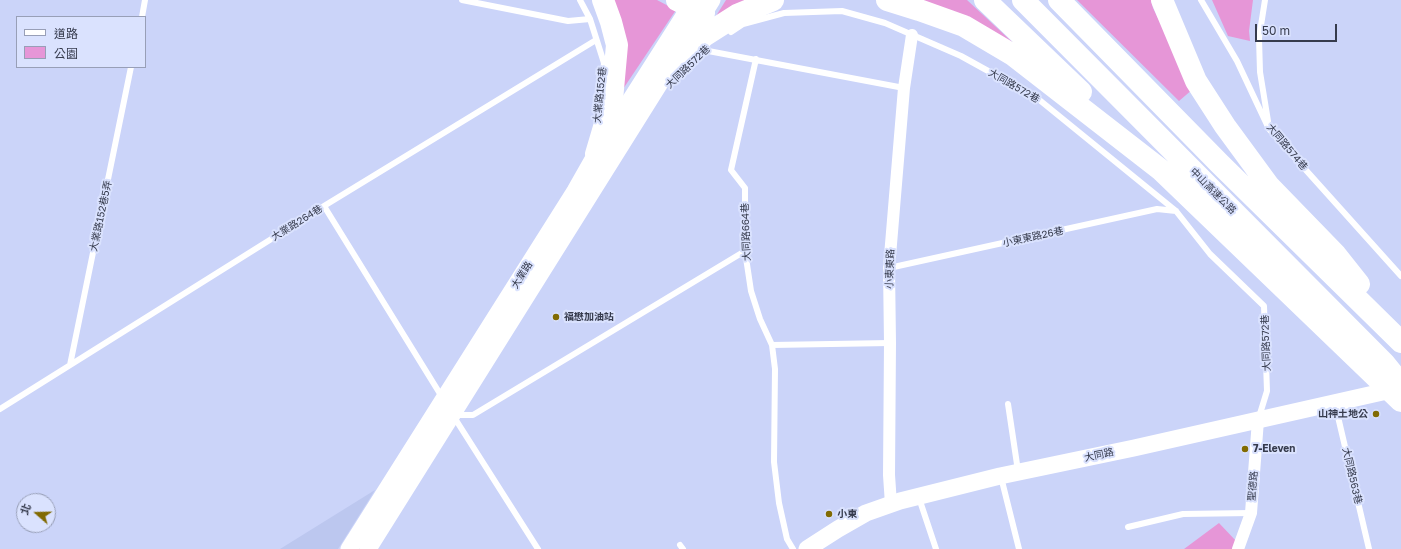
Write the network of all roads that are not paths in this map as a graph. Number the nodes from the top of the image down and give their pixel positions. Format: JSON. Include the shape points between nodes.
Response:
{"nodes":[{"id":1,"x":145,"y":0,"type":"edge"},
{"id":2,"x":462,"y":0,"type":"edge"},
{"id":3,"x":580,"y":0,"type":"edge"},
{"id":4,"x":603,"y":0,"type":"edge"},
{"id":5,"x":773,"y":0,"type":"edge"},
{"id":6,"x":887,"y":0,"type":"edge"},
{"id":7,"x":985,"y":0,"type":"edge"},
{"id":8,"x":1023,"y":0,"type":"edge"},
{"id":9,"x":1059,"y":0,"type":"edge"},
{"id":10,"x":1162,"y":0,"type":"edge"},
{"id":11,"x":1202,"y":0,"type":"edge"},
{"id":12,"x":1266,"y":0,"type":"edge"},
{"id":13,"x":696,"y":4,"type":"edge"},
{"id":14,"x":142,"y":16,"type":"edge"},
{"id":15,"x":590,"y":19,"type":"junction"},
{"id":16,"x":912,"y":35,"type":"junction"},
{"id":17,"x":723,"y":37,"type":"dead end"},
{"id":18,"x":596,"y":40,"type":"junction"},
{"id":19,"x":710,"y":45,"type":"dead end"},
{"id":20,"x":703,"y":50,"type":"junction"},
{"id":21,"x":698,"y":55,"type":"dead end"},
{"id":22,"x":756,"y":59,"type":"junction"},
{"id":23,"x":132,"y":68,"type":"edge"},
{"id":24,"x":663,"y":84,"type":"junction"},
{"id":25,"x":904,"y":88,"type":"junction"},
{"id":26,"x":599,"y":115,"type":"dead end"},
{"id":27,"x":1269,"y":129,"type":"junction"},
{"id":28,"x":590,"y":158,"type":"junction"},
{"id":29,"x":1161,"y":170,"type":"junction"},
{"id":30,"x":324,"y":206,"type":"junction"},
{"id":31,"x":1176,"y":211,"type":"junction"},
{"id":32,"x":745,"y":251,"type":"junction"},
{"id":33,"x":889,"y":268,"type":"junction"},
{"id":34,"x":1401,"y":276,"type":"edge"},
{"id":35,"x":1401,"y":339,"type":"edge"},
{"id":36,"x":1401,"y":342,"type":"edge"},
{"id":37,"x":890,"y":343,"type":"junction"},
{"id":38,"x":772,"y":346,"type":"junction"},
{"id":39,"x":70,"y":365,"type":"junction"},
{"id":40,"x":1401,"y":384,"type":"edge"},
{"id":41,"x":1401,"y":388,"type":"edge"},
{"id":42,"x":1401,"y":401,"type":"edge"},
{"id":43,"x":1335,"y":403,"type":"junction"},
{"id":44,"x":1008,"y":404,"type":"dead end"},
{"id":45,"x":448,"y":407,"type":"junction"},
{"id":46,"x":0,"y":409,"type":"edge"},
{"id":47,"x":1258,"y":420,"type":"junction"},
{"id":48,"x":1018,"y":472,"type":"junction"},
{"id":49,"x":1000,"y":476,"type":"junction"},
{"id":50,"x":918,"y":496,"type":"junction"},
{"id":51,"x":891,"y":504,"type":"junction"},
{"id":52,"x":385,"y":506,"type":"junction"},
{"id":53,"x":1251,"y":513,"type":"junction"},
{"id":54,"x":1128,"y":527,"type":"dead end"},
{"id":55,"x":349,"y":549,"type":"edge"},
{"id":56,"x":368,"y":549,"type":"edge"},
{"id":57,"x":538,"y":549,"type":"edge"},
{"id":58,"x":793,"y":549,"type":"edge"},
{"id":59,"x":807,"y":549,"type":"edge"},
{"id":60,"x":936,"y":549,"type":"edge"},
{"id":61,"x":1019,"y":549,"type":"edge"},
{"id":62,"x":1238,"y":549,"type":"edge"},
{"id":63,"x":1369,"y":549,"type":"edge"}],
"edges":[{"from":1,"to":14,"type":"lane"},
{"from":2,"to":15,"type":"lane","via":[[568,21]]},
{"from":3,"to":15,"type":"lane","name":"大業路152巷"},
{"from":4,"to":28,"type":"highway","via":[[617,45],[612,100]]},
{"from":5,"to":24,"type":"highway","via":[[737,15],[704,36]]},
{"from":6,"to":29,"type":"highway","via":[[964,26],[1013,55]]},
{"from":7,"to":29,"type":"highway"},
{"from":8,"to":40,"type":"highway","name":"中山高速公路","via":[[1384,363]]},
{"from":9,"to":36,"type":"highway","via":[[1220,164]]},
{"from":10,"to":35,"type":"highway","via":[[1196,81],[1225,126],[1269,186],[1336,255]]},
{"from":11,"to":27,"type":"lane","name":"大同路574巷","via":[[1237,61]]},
{"from":12,"to":27,"type":"lane","via":[[1259,38],[1260,72]]},
{"from":13,"to":24,"type":"main road","name":"大業路"},
{"from":13,"to":28,"type":"main road","name":"大業路"},
{"from":15,"to":18,"type":"lane","name":"大業路152巷"},
{"from":16,"to":17,"type":"lane","name":"大同路572巷","via":[[842,11],[784,13],[743,24]]},
{"from":16,"to":25,"type":"street","name":"小東東路"},
{"from":16,"to":31,"type":"lane","name":"大同路572巷","via":[[961,56],[1037,98]]},
{"from":18,"to":26,"type":"lane","name":"大業路152巷","via":[[604,63]]},
{"from":18,"to":30,"type":"lane","name":"大業路264巷"},
{"from":19,"to":20,"type":"lane","name":"大同路572巷"},
{"from":20,"to":21,"type":"lane","name":"大同路572巷"},
{"from":20,"to":22,"type":"lane"},
{"from":22,"to":25,"type":"lane"},
{"from":22,"to":32,"type":"lane","name":"大同路664巷","via":[[731,170],[745,188]]},
{"from":23,"to":39,"type":"lane","name":"大業路152巷5弄"},
{"from":24,"to":45,"type":"main road","name":"大業路"},
{"from":25,"to":33,"type":"street","name":"小東東路"},
{"from":27,"to":34,"type":"lane","name":"大同路574巷"},
{"from":28,"to":45,"type":"main road","name":"大業路","via":[[575,191]]},
{"from":29,"to":42,"type":"highway"},
{"from":30,"to":39,"type":"lane","name":"大業路264巷"},
{"from":30,"to":45,"type":"lane"},
{"from":31,"to":33,"type":"lane","name":"小東東路26巷","via":[[1158,209]]},
{"from":31,"to":47,"type":"lane","name":"大同路572巷","via":[[1210,254],[1264,306],[1267,391]]},
{"from":32,"to":38,"type":"lane","name":"大同路664巷","via":[[751,291]]},
{"from":32,"to":45,"type":"lane","via":[[473,415]]},
{"from":33,"to":37,"type":"street","name":"小東東路"},
{"from":37,"to":38,"type":"lane"},
{"from":37,"to":51,"type":"street","name":"小東東路"},
{"from":38,"to":58,"type":"lane","name":"大同路664巷","via":[[775,369],[774,462],[779,503],[787,539]]},
{"from":39,"to":46,"type":"lane","name":"大業路264巷"},
{"from":41,"to":43,"type":"main road","name":"大同路"},
{"from":43,"to":47,"type":"main road","name":"大同路"},
{"from":43,"to":63,"type":"lane","name":"大同路563巷"},
{"from":44,"to":48,"type":"lane"},
{"from":45,"to":52,"type":"main road","name":"大業路"},
{"from":45,"to":57,"type":"lane"},
{"from":47,"to":48,"type":"main road","name":"大同路"},
{"from":47,"to":53,"type":"street","name":"聖德路"},
{"from":48,"to":49,"type":"main road","name":"大同路"},
{"from":49,"to":50,"type":"main road","name":"大同路"},
{"from":49,"to":61,"type":"lane"},
{"from":50,"to":51,"type":"main road","name":"大同路"},
{"from":50,"to":60,"type":"lane"},
{"from":51,"to":59,"type":"main road","name":"大同路","via":[[866,513]]},
{"from":52,"to":55,"type":"main road","name":"大業路"},
{"from":52,"to":56,"type":"main road","name":"大業路"},
{"from":53,"to":54,"type":"lane","via":[[1183,514]]},
{"from":53,"to":62,"type":"street","name":"聖德路"}]}
